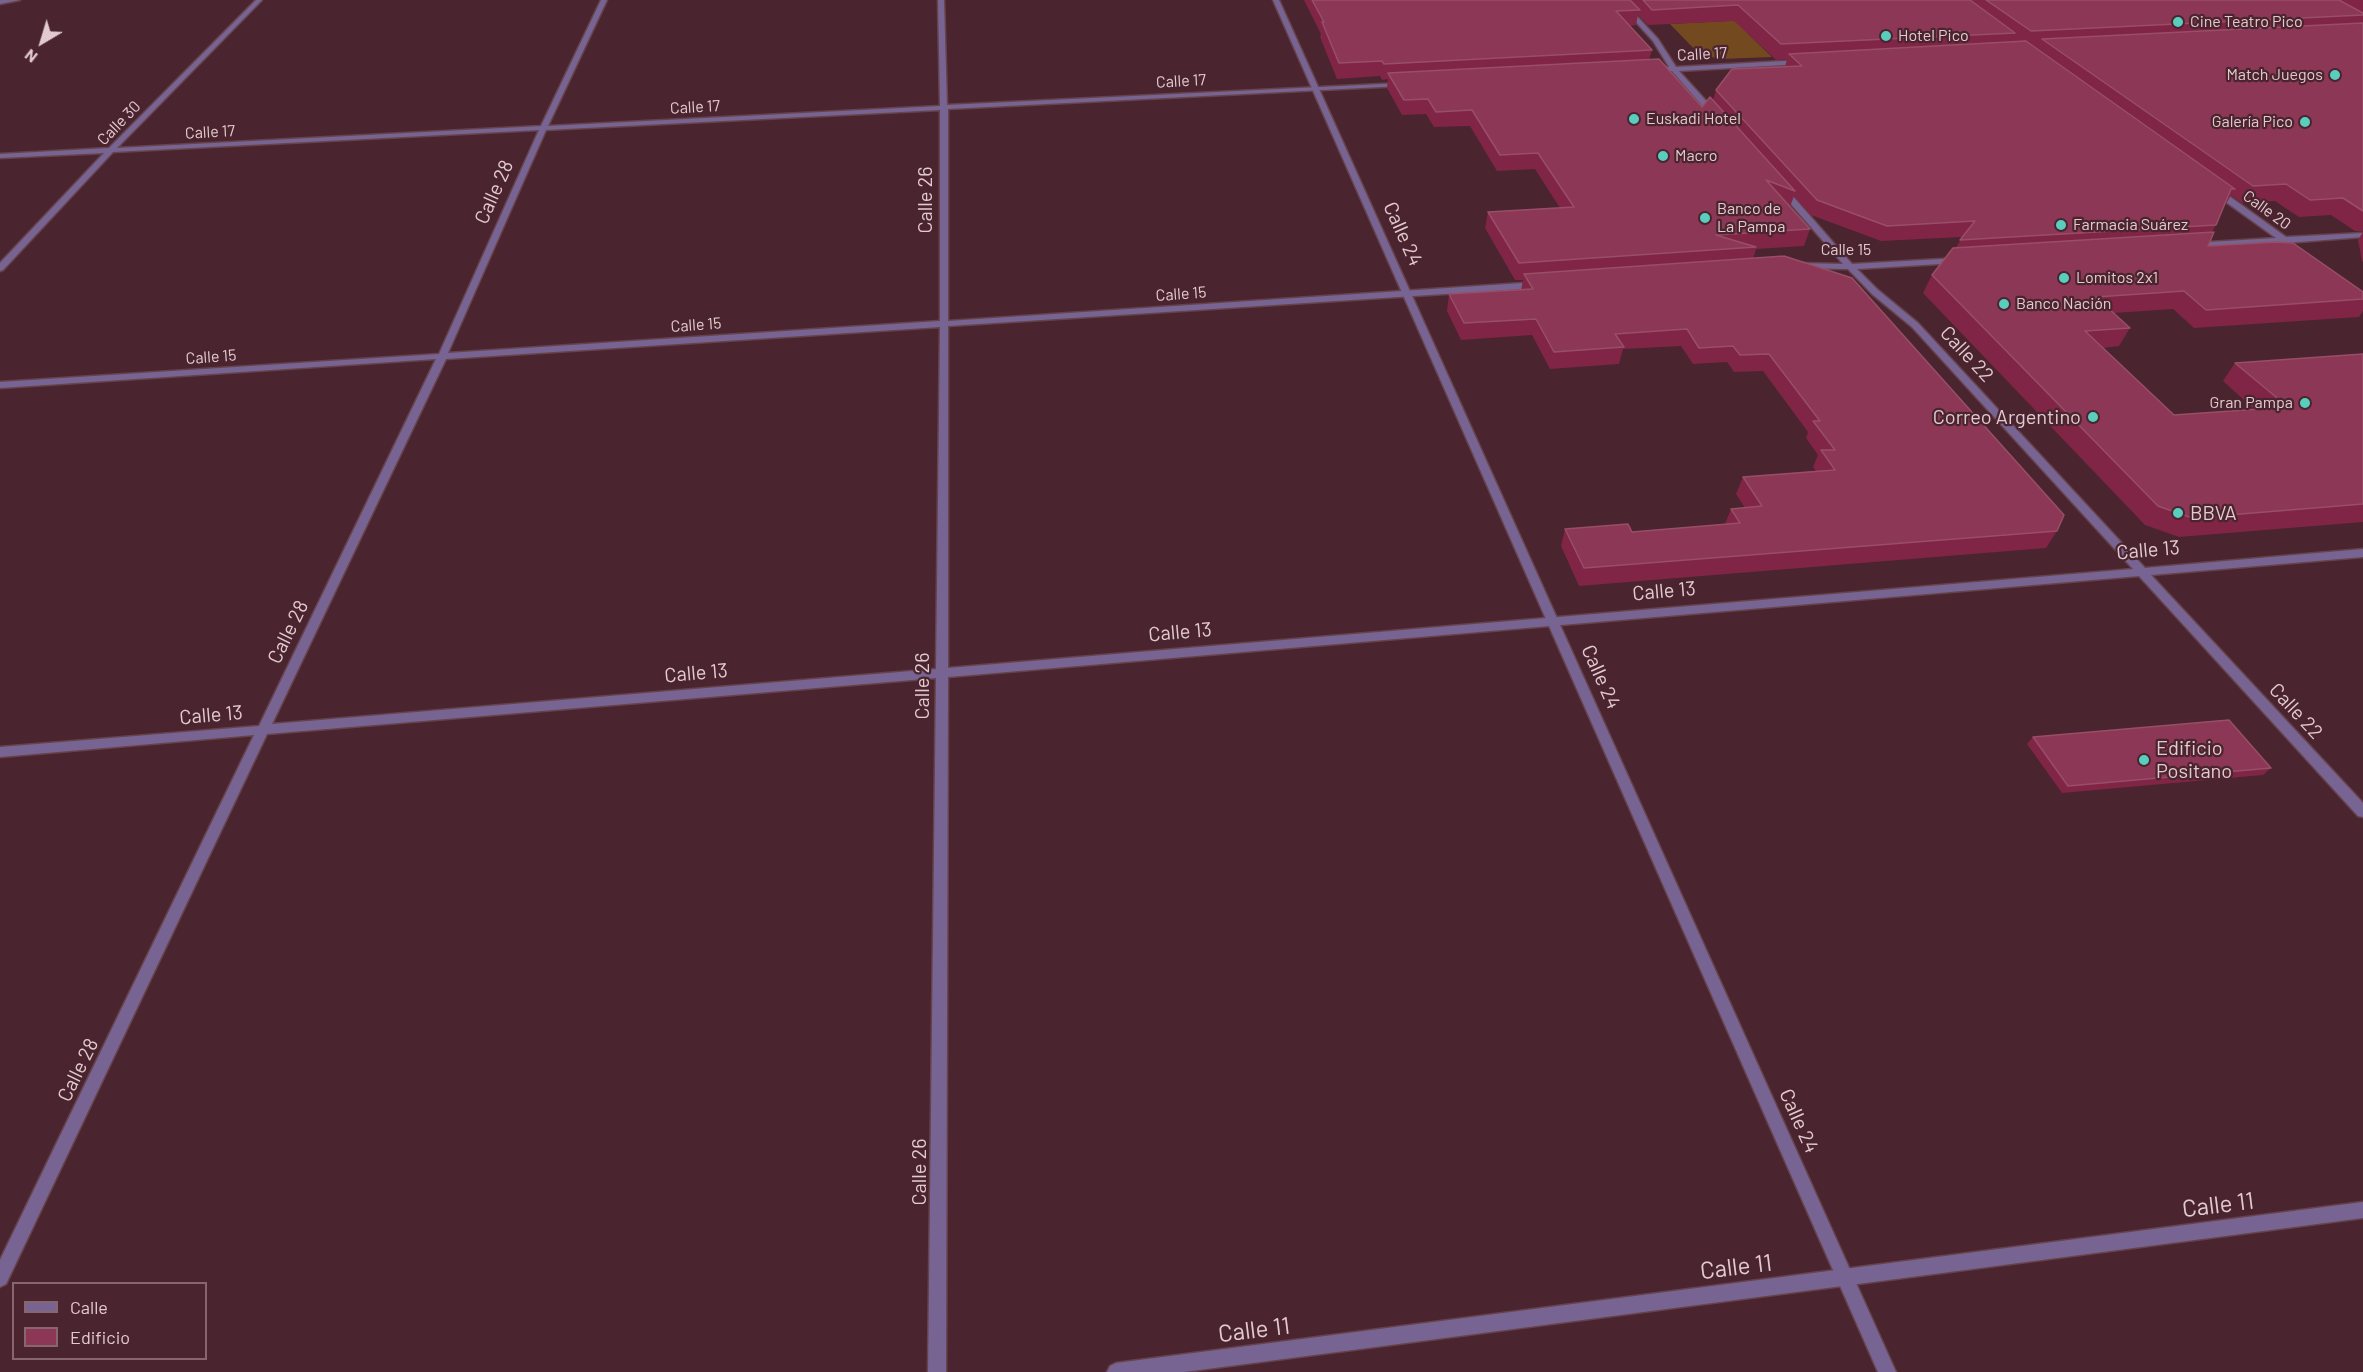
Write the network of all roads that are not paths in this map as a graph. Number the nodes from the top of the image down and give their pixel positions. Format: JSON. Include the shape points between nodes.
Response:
{"nodes":[{"id":1,"x":17,"y":0,"type":"edge"},
{"id":2,"x":259,"y":0,"type":"edge"},
{"id":3,"x":604,"y":0,"type":"edge"},
{"id":4,"x":941,"y":0,"type":"edge"},
{"id":5,"x":1276,"y":0,"type":"edge"},
{"id":6,"x":1619,"y":0,"type":"edge"},
{"id":7,"x":0,"y":2,"type":"edge"},
{"id":8,"x":1806,"y":62,"type":"edge"},
{"id":9,"x":1674,"y":69,"type":"junction"},
{"id":10,"x":1638,"y":71,"type":"edge"},
{"id":11,"x":1411,"y":83,"type":"edge"},
{"id":12,"x":1315,"y":88,"type":"junction"},
{"id":13,"x":944,"y":106,"type":"junction"},
{"id":14,"x":1720,"y":121,"type":"edge"},
{"id":15,"x":543,"y":129,"type":"junction"},
{"id":16,"x":110,"y":151,"type":"junction"},
{"id":17,"x":0,"y":156,"type":"edge"},
{"id":18,"x":1774,"y":181,"type":"edge"},
{"id":19,"x":2209,"y":186,"type":"edge"},
{"id":20,"x":2363,"y":235,"type":"edge"},
{"id":21,"x":2285,"y":240,"type":"junction"},
{"id":22,"x":2179,"y":246,"type":"edge"},
{"id":23,"x":2293,"y":246,"type":"edge"},
{"id":24,"x":1968,"y":260,"type":"edge"},
{"id":25,"x":1850,"y":267,"type":"junction"},
{"id":26,"x":0,"y":268,"type":"edge"},
{"id":27,"x":1789,"y":268,"type":"edge"},
{"id":28,"x":1550,"y":284,"type":"edge"},
{"id":29,"x":1407,"y":294,"type":"junction"},
{"id":30,"x":944,"y":324,"type":"junction"},
{"id":31,"x":442,"y":357,"type":"junction"},
{"id":32,"x":0,"y":385,"type":"edge"},
{"id":33,"x":2363,"y":553,"type":"edge"},
{"id":34,"x":2140,"y":570,"type":"junction"},
{"id":35,"x":1552,"y":620,"type":"junction"},
{"id":36,"x":942,"y":672,"type":"junction"},
{"id":37,"x":263,"y":730,"type":"junction"},
{"id":38,"x":0,"y":752,"type":"edge"},
{"id":39,"x":2363,"y":812,"type":"edge"},
{"id":40,"x":2363,"y":1210,"type":"edge"},
{"id":41,"x":1846,"y":1277,"type":"junction"},
{"id":42,"x":0,"y":1278,"type":"edge"},
{"id":43,"x":937,"y":1372,"type":"edge"},
{"id":44,"x":1116,"y":1372,"type":"edge"},
{"id":45,"x":1887,"y":1372,"type":"edge"}],
"edges":[{"from":1,"to":7,"type":"street"},
{"from":2,"to":16,"type":"street","name":"Calle 30"},
{"from":3,"to":15,"type":"street","name":"Calle 28"},
{"from":4,"to":13,"type":"street","name":"Calle 26"},
{"from":5,"to":12,"type":"street","name":"Calle 24"},
{"from":6,"to":9,"type":"street","via":[[1656,40]]},
{"from":8,"to":9,"type":"street","name":"Calle 17"},
{"from":9,"to":10,"type":"street","name":"Calle 17"},
{"from":9,"to":14,"type":"street"},
{"from":11,"to":12,"type":"street","name":"Calle 17"},
{"from":12,"to":13,"type":"street","name":"Calle 17"},
{"from":12,"to":29,"type":"street","name":"Calle 24"},
{"from":13,"to":15,"type":"street","name":"Calle 17"},
{"from":13,"to":30,"type":"street","name":"Calle 26"},
{"from":15,"to":16,"type":"street","name":"Calle 17"},
{"from":15,"to":31,"type":"street","name":"Calle 28"},
{"from":16,"to":17,"type":"street","name":"Calle 17"},
{"from":16,"to":26,"type":"street","name":"Calle 30"},
{"from":18,"to":25,"type":"street","name":"Calle 22"},
{"from":19,"to":21,"type":"street","name":"Calle 20"},
{"from":20,"to":21,"type":"street"},
{"from":21,"to":22,"type":"street"},
{"from":21,"to":23,"type":"street","name":"Calle 20"},
{"from":24,"to":25,"type":"street","name":"Calle 15"},
{"from":25,"to":27,"type":"street","name":"Calle 15"},
{"from":25,"to":34,"type":"street","name":"Calle 22","via":[[1915,325]]},
{"from":28,"to":29,"type":"street","name":"Calle 15"},
{"from":29,"to":30,"type":"street","name":"Calle 15"},
{"from":29,"to":35,"type":"street","name":"Calle 24"},
{"from":30,"to":31,"type":"street","name":"Calle 15"},
{"from":30,"to":36,"type":"street","name":"Calle 26"},
{"from":31,"to":32,"type":"street","name":"Calle 15"},
{"from":31,"to":37,"type":"street","name":"Calle 28"},
{"from":33,"to":34,"type":"street","name":"Calle 13"},
{"from":34,"to":35,"type":"street","name":"Calle 13"},
{"from":34,"to":39,"type":"street","name":"Calle 22"},
{"from":35,"to":36,"type":"street","name":"Calle 13"},
{"from":35,"to":41,"type":"street","name":"Calle 24"},
{"from":36,"to":37,"type":"street","name":"Calle 13"},
{"from":36,"to":43,"type":"street","name":"Calle 26"},
{"from":37,"to":38,"type":"street","name":"Calle 13"},
{"from":37,"to":42,"type":"street","name":"Calle 28"},
{"from":40,"to":41,"type":"street","name":"Calle 11"},
{"from":41,"to":44,"type":"street","name":"Calle 11"},
{"from":41,"to":45,"type":"street","name":"Calle 24"}]}
